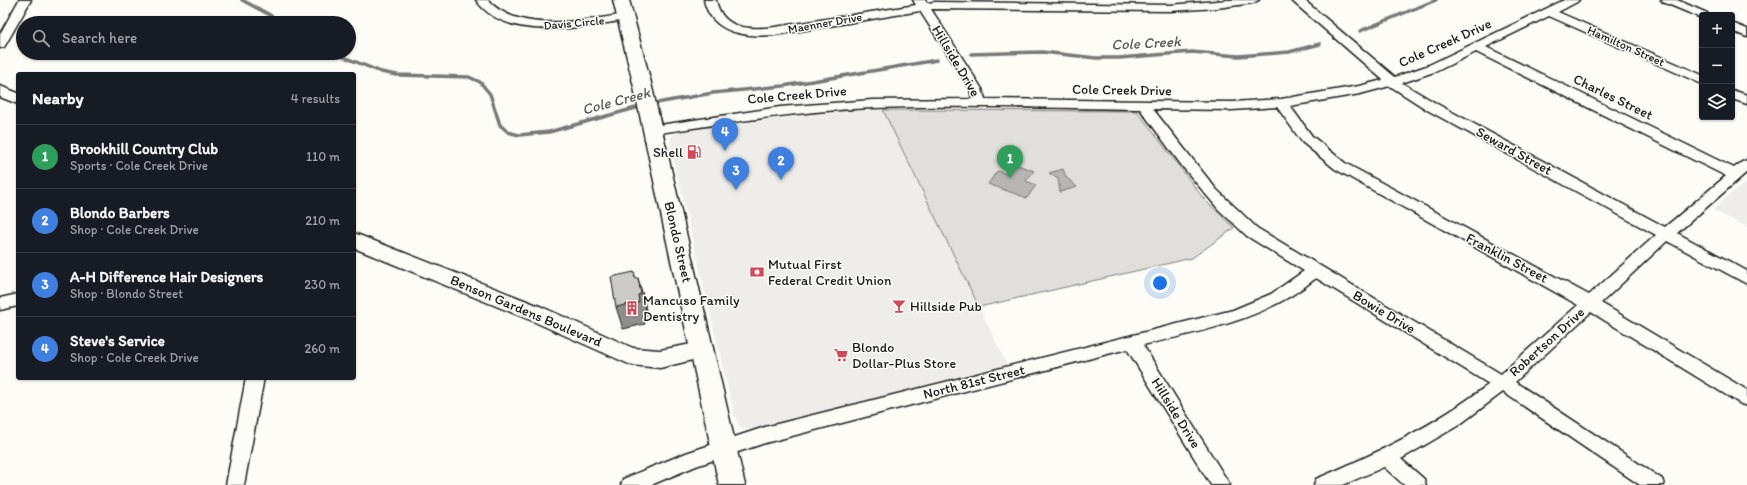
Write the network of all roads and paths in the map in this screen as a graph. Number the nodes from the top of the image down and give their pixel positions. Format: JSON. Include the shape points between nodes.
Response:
{"nodes":[{"id":1,"x":25,"y":0,"type":"edge"},
{"id":2,"x":482,"y":0,"type":"edge"},
{"id":3,"x":621,"y":0,"type":"edge"},
{"id":4,"x":710,"y":0,"type":"edge"},
{"id":5,"x":1253,"y":0,"type":"edge"},
{"id":6,"x":1297,"y":0,"type":"edge"},
{"id":7,"x":1573,"y":0,"type":"edge"},
{"id":8,"x":1667,"y":0,"type":"edge"},
{"id":9,"x":921,"y":3,"type":"edge"},
{"id":10,"x":1045,"y":3,"type":"edge"},
{"id":11,"x":1167,"y":4,"type":"edge"},
{"id":12,"x":1549,"y":12,"type":"junction"},
{"id":13,"x":1699,"y":13,"type":"edge"},
{"id":14,"x":626,"y":17,"type":"junction"},
{"id":15,"x":1735,"y":28,"type":"edge"},
{"id":16,"x":1747,"y":33,"type":"edge"},
{"id":17,"x":0,"y":44,"type":"edge"},
{"id":18,"x":1476,"y":47,"type":"junction"},
{"id":19,"x":1699,"y":79,"type":"edge"},
{"id":20,"x":1393,"y":81,"type":"junction"},
{"id":21,"x":0,"y":91,"type":"edge"},
{"id":22,"x":1735,"y":95,"type":"edge"},
{"id":23,"x":16,"y":98,"type":"edge"},
{"id":24,"x":1747,"y":100,"type":"edge"},
{"id":25,"x":980,"y":102,"type":"junction"},
{"id":26,"x":1281,"y":103,"type":"junction"},
{"id":27,"x":1144,"y":105,"type":"junction"},
{"id":28,"x":651,"y":124,"type":"junction"},
{"id":29,"x":1747,"y":165,"type":"edge"},
{"id":30,"x":1736,"y":175,"type":"junction"},
{"id":31,"x":1666,"y":234,"type":"junction"},
{"id":32,"x":356,"y":241,"type":"edge"},
{"id":33,"x":1314,"y":271,"type":"junction"},
{"id":34,"x":1747,"y":278,"type":"edge"},
{"id":35,"x":16,"y":300,"type":"edge"},
{"id":36,"x":0,"y":304,"type":"edge"},
{"id":37,"x":1590,"y":304,"type":"junction"},
{"id":38,"x":1131,"y":341,"type":"junction"},
{"id":39,"x":702,"y":350,"type":"junction"},
{"id":40,"x":255,"y":380,"type":"edge"},
{"id":41,"x":1502,"y":383,"type":"junction"},
{"id":42,"x":1747,"y":399,"type":"edge"},
{"id":43,"x":724,"y":448,"type":"junction"},
{"id":44,"x":1386,"y":457,"type":"junction"},
{"id":45,"x":235,"y":485,"type":"edge"},
{"id":46,"x":630,"y":485,"type":"edge"},
{"id":47,"x":732,"y":485,"type":"edge"},
{"id":48,"x":1221,"y":485,"type":"edge"},
{"id":49,"x":1323,"y":485,"type":"edge"},
{"id":50,"x":1417,"y":485,"type":"edge"},
{"id":51,"x":1655,"y":485,"type":"edge"}],
"edges":[{"from":1,"to":17,"type":"street"},
{"from":2,"to":14,"type":"street","name":"Davis Circle","via":[[488,8],[501,16],[535,25],[564,26]]},
{"from":3,"to":14,"type":"main road","name":"Blondo Street"},
{"from":4,"to":9,"type":"street","name":"Maenner Drive","via":[[716,16],[728,26],[751,32],[779,30]]},
{"from":5,"to":11,"type":"street","name":"Maenner Drive","via":[[1217,5]]},
{"from":6,"to":20,"type":"street","name":"Seward Street"},
{"from":7,"to":12,"type":"street","name":"Cole Creek Drive"},
{"from":8,"to":13,"type":"street"},
{"from":9,"to":10,"type":"street","name":"Maenner Drive"},
{"from":9,"to":25,"type":"street","name":"Hillside Drive","via":[[976,89]]},
{"from":10,"to":11,"type":"street","name":"Maenner Drive"},
{"from":12,"to":18,"type":"street","name":"Cole Creek Drive"},
{"from":12,"to":19,"type":"street","name":"Hamilton Street"},
{"from":14,"to":28,"type":"main road","name":"Blondo Street"},
{"from":15,"to":16,"type":"street"},
{"from":18,"to":20,"type":"street","name":"Cole Creek Drive","via":[[1433,68]]},
{"from":18,"to":30,"type":"street","name":"Charles Street"},
{"from":20,"to":26,"type":"street","name":"Cole Creek Drive","via":[[1340,94]]},
{"from":20,"to":31,"type":"street","name":"Seward Street","via":[[1434,108]]},
{"from":21,"to":23,"type":"street"},
{"from":22,"to":24,"type":"street"},
{"from":25,"to":27,"type":"street","name":"Cole Creek Drive"},
{"from":25,"to":28,"type":"street","name":"Cole Creek Drive","via":[[814,108]]},
{"from":26,"to":27,"type":"street","name":"Cole Creek Drive","via":[[1232,106]]},
{"from":26,"to":37,"type":"street","name":"Franklin Street","via":[[1307,139],[1340,166]]},
{"from":27,"to":33,"type":"street","name":"Bowie Drive","via":[[1222,206],[1252,232]]},
{"from":28,"to":39,"type":"main road","name":"Blondo Street"},
{"from":29,"to":30,"type":"street","name":"Robertson Drive"},
{"from":30,"to":31,"type":"street","name":"Robertson Drive"},
{"from":31,"to":34,"type":"street","name":"Seward Street"},
{"from":31,"to":37,"type":"street","name":"Robertson Drive"},
{"from":32,"to":39,"type":"street","name":"Benson Gardens Boulevard","via":[[534,312],[631,356],[660,359]]},
{"from":33,"to":38,"type":"street","name":"North 81st Street","via":[[1285,294],[1254,309]]},
{"from":33,"to":41,"type":"street","name":"Bowie Drive"},
{"from":35,"to":36,"type":"street"},
{"from":37,"to":41,"type":"street","name":"Robertson Drive"},
{"from":37,"to":42,"type":"street","name":"Franklin Street"},
{"from":38,"to":43,"type":"street","name":"North 81st Street","via":[[765,435]]},
{"from":38,"to":48,"type":"street","name":"Hillside Drive"},
{"from":39,"to":43,"type":"main road","name":"Blondo Street"},
{"from":40,"to":45,"type":"street"},
{"from":41,"to":44,"type":"street","name":"Robertson Drive","via":[[1443,425]]},
{"from":41,"to":51,"type":"street","name":"Bowie Drive"},
{"from":43,"to":46,"type":"street","name":"North 81st Street"},
{"from":43,"to":47,"type":"main road","name":"Blondo Street"},
{"from":44,"to":49,"type":"street","name":"Robertson Drive"},
{"from":44,"to":50,"type":"street"}]}
